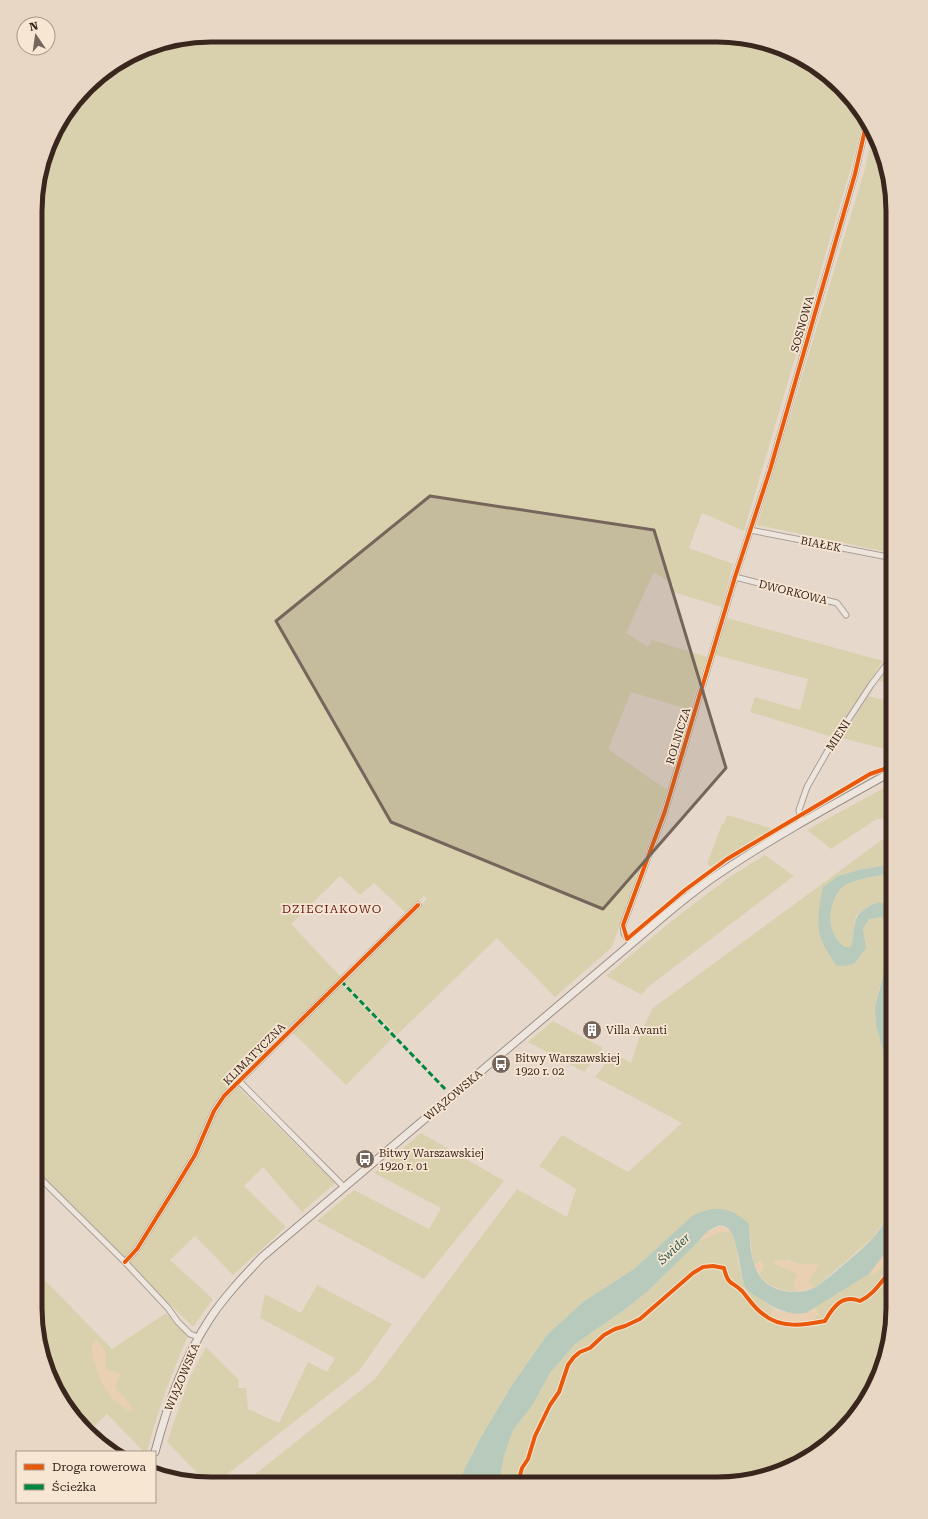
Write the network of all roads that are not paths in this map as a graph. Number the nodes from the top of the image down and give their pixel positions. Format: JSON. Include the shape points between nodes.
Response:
{"nodes":[{"id":1,"x":865,"y":129,"type":"edge"},
{"id":2,"x":750,"y":530,"type":"junction"},
{"id":3,"x":886,"y":557,"type":"edge"},
{"id":4,"x":735,"y":577,"type":"junction"},
{"id":5,"x":846,"y":615,"type":"dead end"},
{"id":6,"x":886,"y":665,"type":"edge"},
{"id":7,"x":886,"y":775,"type":"edge"},
{"id":8,"x":801,"y":822,"type":"junction"},
{"id":9,"x":418,"y":905,"type":"dead end"},
{"id":10,"x":631,"y":944,"type":"junction"},
{"id":11,"x":239,"y":1081,"type":"junction"},
{"id":12,"x":42,"y":1180,"type":"edge"},
{"id":13,"x":344,"y":1187,"type":"junction"},
{"id":14,"x":124,"y":1262,"type":"junction"},
{"id":15,"x":198,"y":1337,"type":"junction"},
{"id":16,"x":155,"y":1451,"type":"edge"}],
"edges":[{"from":1,"to":2,"type":"street","name":"SOSNOWA","via":[[831,258],[770,470]]},
{"from":2,"to":3,"type":"street","name":"BIAŁEK"},
{"from":2,"to":4,"type":"street","name":"ROLNICZA"},
{"from":4,"to":5,"type":"street","name":"DWORKOWA","via":[[837,603]]},
{"from":4,"to":10,"type":"street","name":"ROLNICZA","via":[[665,812],[623,925],[624,933]]},
{"from":6,"to":8,"type":"street","name":"MIENI","via":[[826,752],[807,787],[799,810]]},
{"from":7,"to":8,"type":"main road","name":"WIĄZOWSKA"},
{"from":8,"to":10,"type":"main road","name":"WIĄZOWSKA","via":[[718,874]]},
{"from":9,"to":11,"type":"street","name":"KLIMATYCZNA"},
{"from":10,"to":13,"type":"main road","name":"WIĄZOWSKA"},
{"from":11,"to":13,"type":"street"},
{"from":11,"to":14,"type":"street","name":"KLIMATYCZNA","via":[[214,1111],[191,1161],[143,1240]]},
{"from":12,"to":14,"type":"street"},
{"from":13,"to":15,"type":"main road","name":"WIĄZOWSKA","via":[[262,1257],[223,1300]]},
{"from":14,"to":15,"type":"street","via":[[178,1322],[190,1334]]},
{"from":15,"to":16,"type":"main road","name":"WIĄZOWSKA","via":[[177,1381]]}]}
